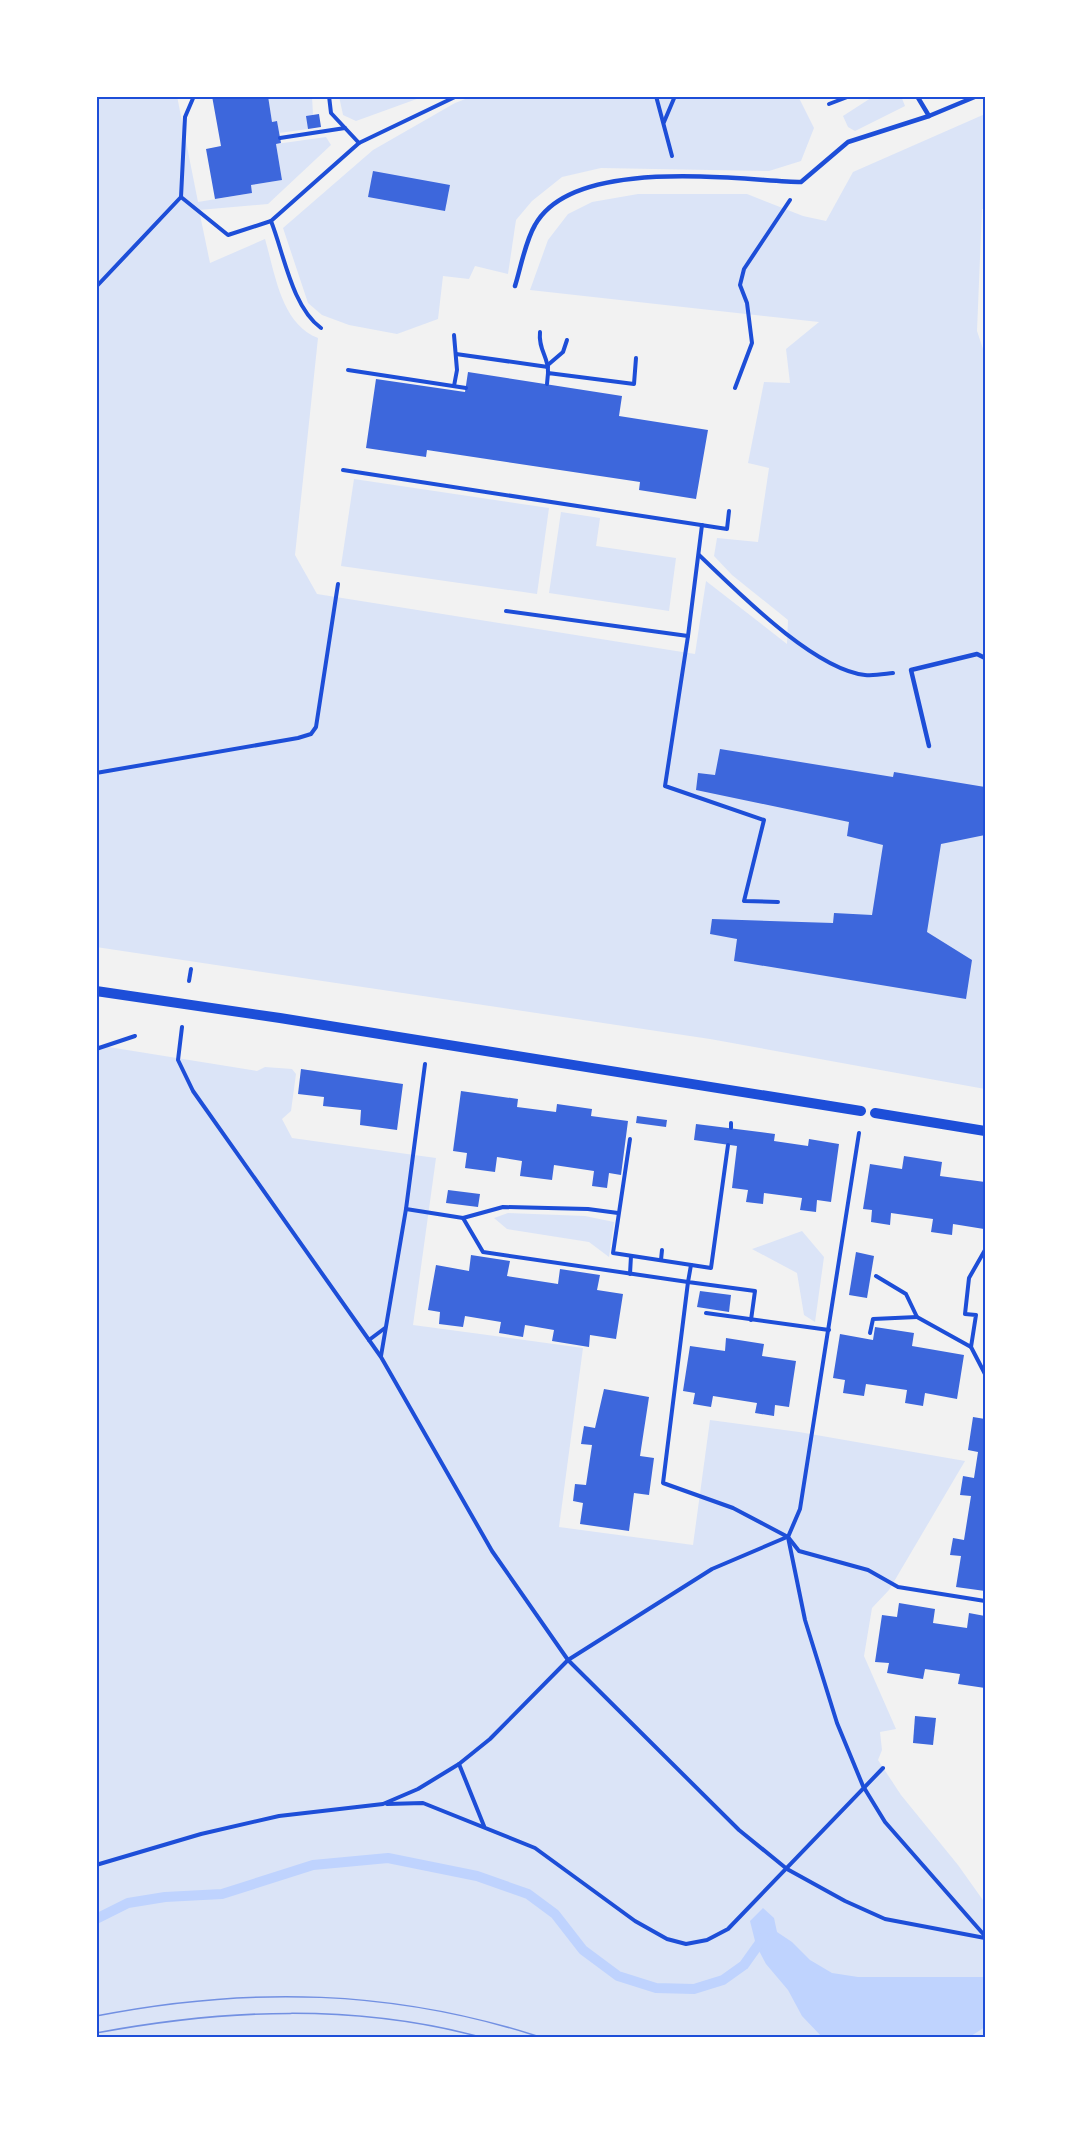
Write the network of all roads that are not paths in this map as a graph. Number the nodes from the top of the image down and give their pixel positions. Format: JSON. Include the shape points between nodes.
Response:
{"nodes":[{"id":1,"x":917,"y":96,"type":"edge"},
{"id":2,"x":977,"y":96,"type":"edge"},
{"id":3,"x":929,"y":116,"type":"junction"},
{"id":4,"x":515,"y":286,"type":"dead end"},
{"id":5,"x":985,"y":658,"type":"edge"},
{"id":6,"x":929,"y":746,"type":"dead end"},
{"id":7,"x":96,"y":991,"type":"edge"},
{"id":8,"x":861,"y":1111,"type":"dead end"},
{"id":9,"x":875,"y":1113,"type":"dead end"},
{"id":10,"x":985,"y":1131,"type":"edge"}],
"edges":[{"from":1,"to":3,"type":"lane"},
{"from":2,"to":3,"type":"lane"},
{"from":3,"to":4,"type":"lane","via":[[848,142],[801,182],[619,179],[572,192],[535,224]]},
{"from":5,"to":6,"type":"lane","via":[[977,654],[912,670]]},
{"from":7,"to":8,"type":"street"},
{"from":9,"to":10,"type":"street"}]}
